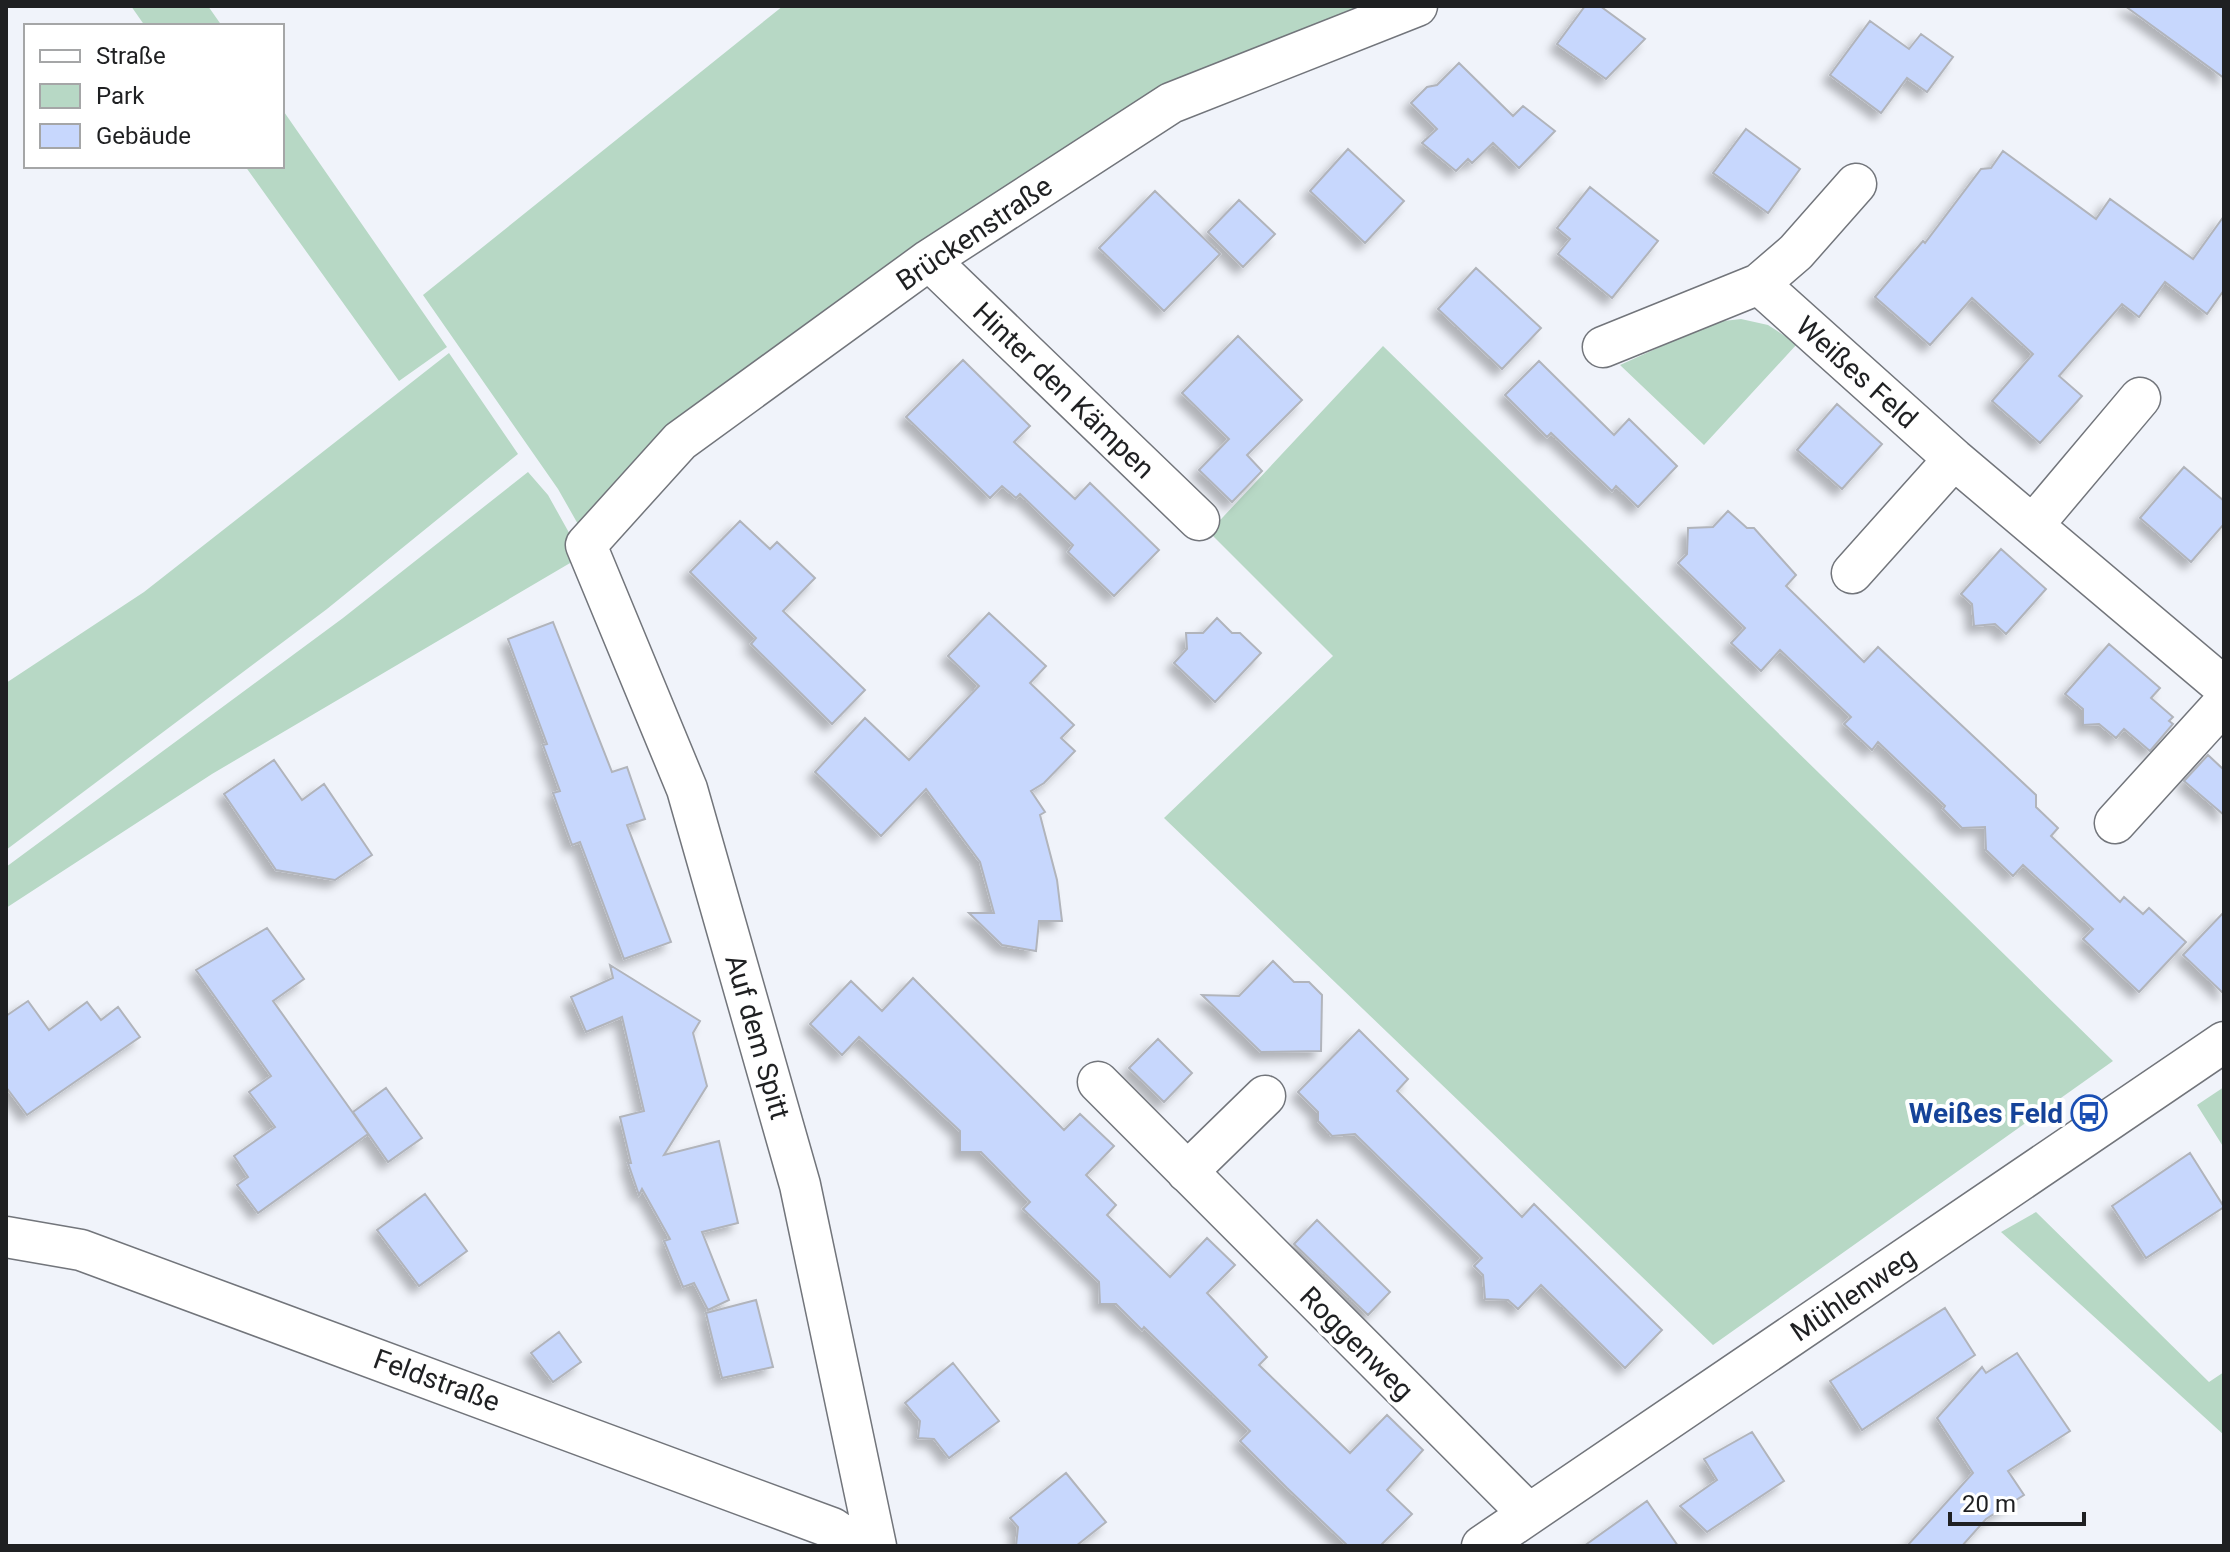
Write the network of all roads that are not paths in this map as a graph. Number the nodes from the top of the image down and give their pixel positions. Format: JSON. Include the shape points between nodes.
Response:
{"nodes":[{"id":1,"x":1417,"y":6,"type":"edge"},
{"id":2,"x":1856,"y":184,"type":"dead end"},
{"id":3,"x":929,"y":260,"type":"junction"},
{"id":4,"x":1759,"y":284,"type":"junction"},
{"id":5,"x":1603,"y":347,"type":"dead end"},
{"id":6,"x":2140,"y":398,"type":"dead end"},
{"id":7,"x":1954,"y":459,"type":"junction"},
{"id":8,"x":1199,"y":520,"type":"dead end"},
{"id":9,"x":2033,"y":525,"type":"junction"},
{"id":10,"x":586,"y":545,"type":"joint"},
{"id":11,"x":1852,"y":573,"type":"dead end"},
{"id":12,"x":2224,"y":687,"type":"edge"},
{"id":13,"x":2224,"y":703,"type":"edge"},
{"id":14,"x":2115,"y":823,"type":"dead end"},
{"id":15,"x":2224,"y":1042,"type":"edge"},
{"id":16,"x":1098,"y":1082,"type":"dead end"},
{"id":17,"x":1265,"y":1096,"type":"dead end"},
{"id":18,"x":1187,"y":1172,"type":"junction"},
{"id":19,"x":6,"y":1237,"type":"edge"},
{"id":20,"x":1528,"y":1513,"type":"junction"},
{"id":21,"x":859,"y":1546,"type":"edge"},
{"id":22,"x":876,"y":1546,"type":"edge"},
{"id":23,"x":1482,"y":1546,"type":"edge"}],
"edges":[{"from":1,"to":3,"type":"street","name":"Brückenstraße","via":[[1171,103]]},
{"from":2,"to":4,"type":"street","via":[[1796,252]]},
{"from":3,"to":8,"type":"street","name":"Hinter den Kämpen"},
{"from":3,"to":10,"type":"street","name":"Brückenstraße","via":[[680,441]]},
{"from":4,"to":5,"type":"street"},
{"from":4,"to":7,"type":"street","name":"Weißes Feld"},
{"from":6,"to":9,"type":"street"},
{"from":7,"to":9,"type":"street","name":"Weißes Feld"},
{"from":7,"to":11,"type":"street"},
{"from":9,"to":12,"type":"street","name":"Weißes Feld"},
{"from":10,"to":22,"type":"street","name":"Auf dem Spitt","via":[[687,789],[800,1185]]},
{"from":13,"to":14,"type":"street"},
{"from":15,"to":20,"type":"street","name":"Mühlenweg"},
{"from":16,"to":18,"type":"street","name":"Roggenweg"},
{"from":17,"to":18,"type":"street"},
{"from":18,"to":20,"type":"street","name":"Roggenweg"},
{"from":19,"to":21,"type":"street","name":"Feldstraße","via":[[81,1250],[309,1332],[832,1528]]},
{"from":20,"to":23,"type":"street","name":"Mühlenweg"}]}
